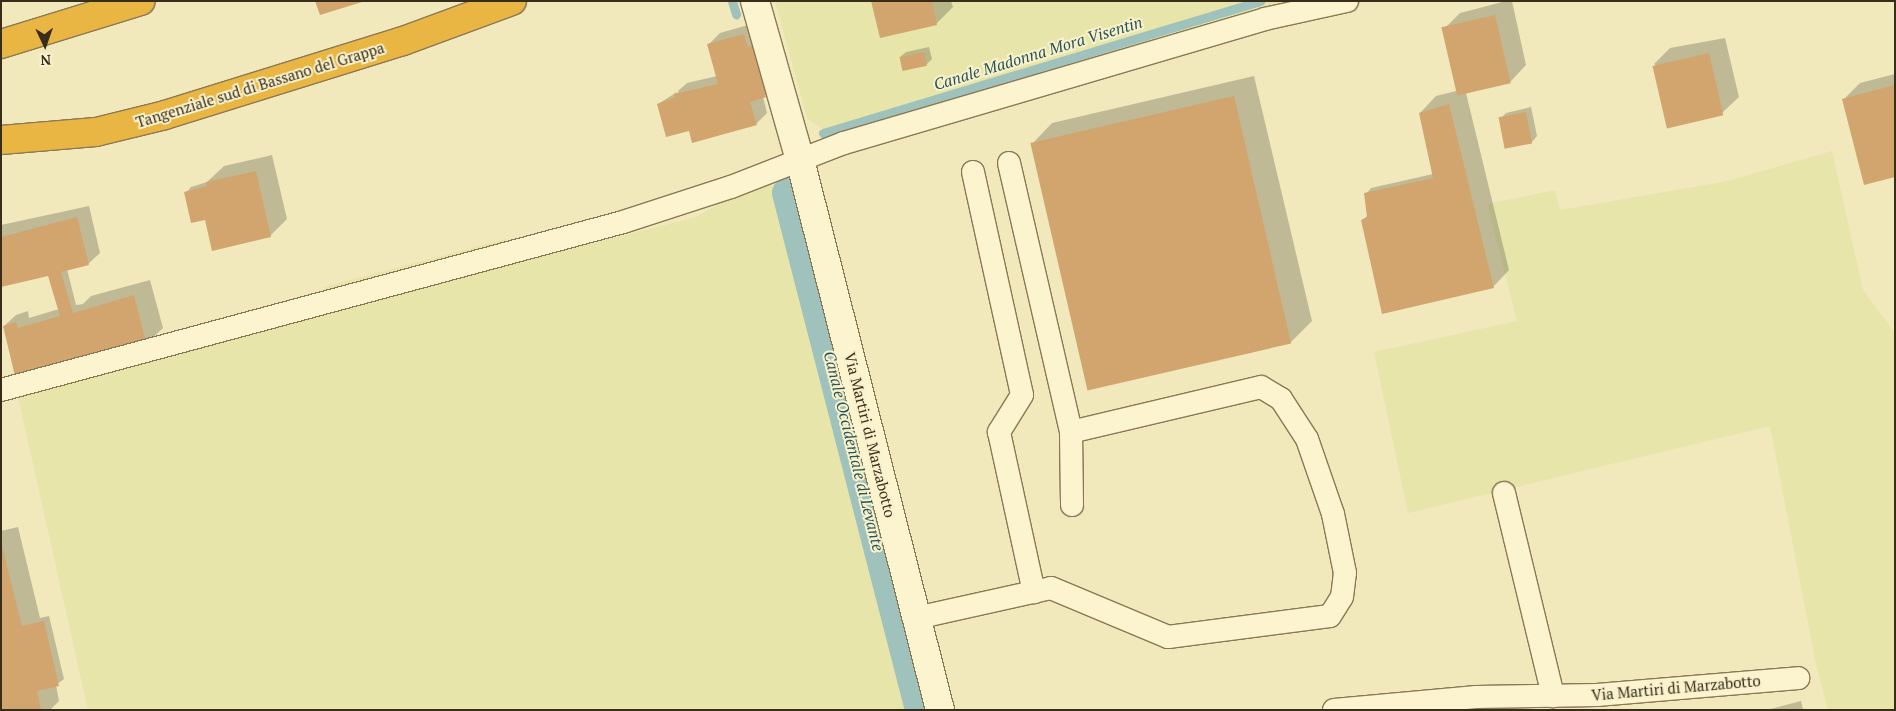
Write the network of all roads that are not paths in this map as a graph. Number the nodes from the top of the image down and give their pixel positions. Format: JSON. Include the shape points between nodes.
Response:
{"nodes":[{"id":1,"x":141,"y":1,"type":"edge"},
{"id":2,"x":512,"y":1,"type":"edge"},
{"id":3,"x":754,"y":1,"type":"edge"},
{"id":4,"x":1347,"y":1,"type":"edge"},
{"id":5,"x":1,"y":44,"type":"edge"},
{"id":6,"x":1,"y":140,"type":"edge"},
{"id":7,"x":800,"y":160,"type":"junction"},
{"id":8,"x":1009,"y":163,"type":"dead end"},
{"id":9,"x":973,"y":172,"type":"dead end"},
{"id":10,"x":1,"y":390,"type":"edge"},
{"id":11,"x":1070,"y":432,"type":"junction"},
{"id":12,"x":1504,"y":493,"type":"dead end"},
{"id":13,"x":1072,"y":505,"type":"dead end"},
{"id":14,"x":1034,"y":592,"type":"junction"},
{"id":15,"x":916,"y":618,"type":"junction"},
{"id":16,"x":1798,"y":678,"type":"dead end"},
{"id":17,"x":1553,"y":696,"type":"junction"},
{"id":18,"x":1477,"y":703,"type":"edge"},
{"id":19,"x":940,"y":710,"type":"edge"},
{"id":20,"x":1334,"y":710,"type":"edge"}],
"edges":[{"from":1,"to":5,"type":"highway"},
{"from":2,"to":6,"type":"highway","name":"Tangenziale sud di Bassano del Grappa","via":[[412,38],[165,115],[96,132]]},
{"from":3,"to":7,"type":"street","name":"Via Martiri di Marzabotto"},
{"from":4,"to":7,"type":"street","via":[[1265,18],[844,143]]},
{"from":7,"to":10,"type":"street","via":[[731,187],[623,222]]},
{"from":7,"to":15,"type":"street","name":"Via Martiri di Marzabotto"},
{"from":8,"to":11,"type":"street"},
{"from":9,"to":14,"type":"street","via":[[1022,395],[999,432]]},
{"from":11,"to":13,"type":"street"},
{"from":11,"to":14,"type":"street","via":[[1262,387],[1281,399],[1307,439],[1333,514],[1345,574],[1342,597],[1330,616],[1168,637],[1051,588]]},
{"from":12,"to":17,"type":"street"},
{"from":14,"to":15,"type":"street"},
{"from":15,"to":19,"type":"street","name":"Via Martiri di Marzabotto"},
{"from":16,"to":17,"type":"street","name":"Via Martiri di Marzabotto"},
{"from":17,"to":18,"type":"street","name":"Via Martiri di Marzabotto"},
{"from":18,"to":20,"type":"street","name":"Via Martiri di Marzabotto"}]}
